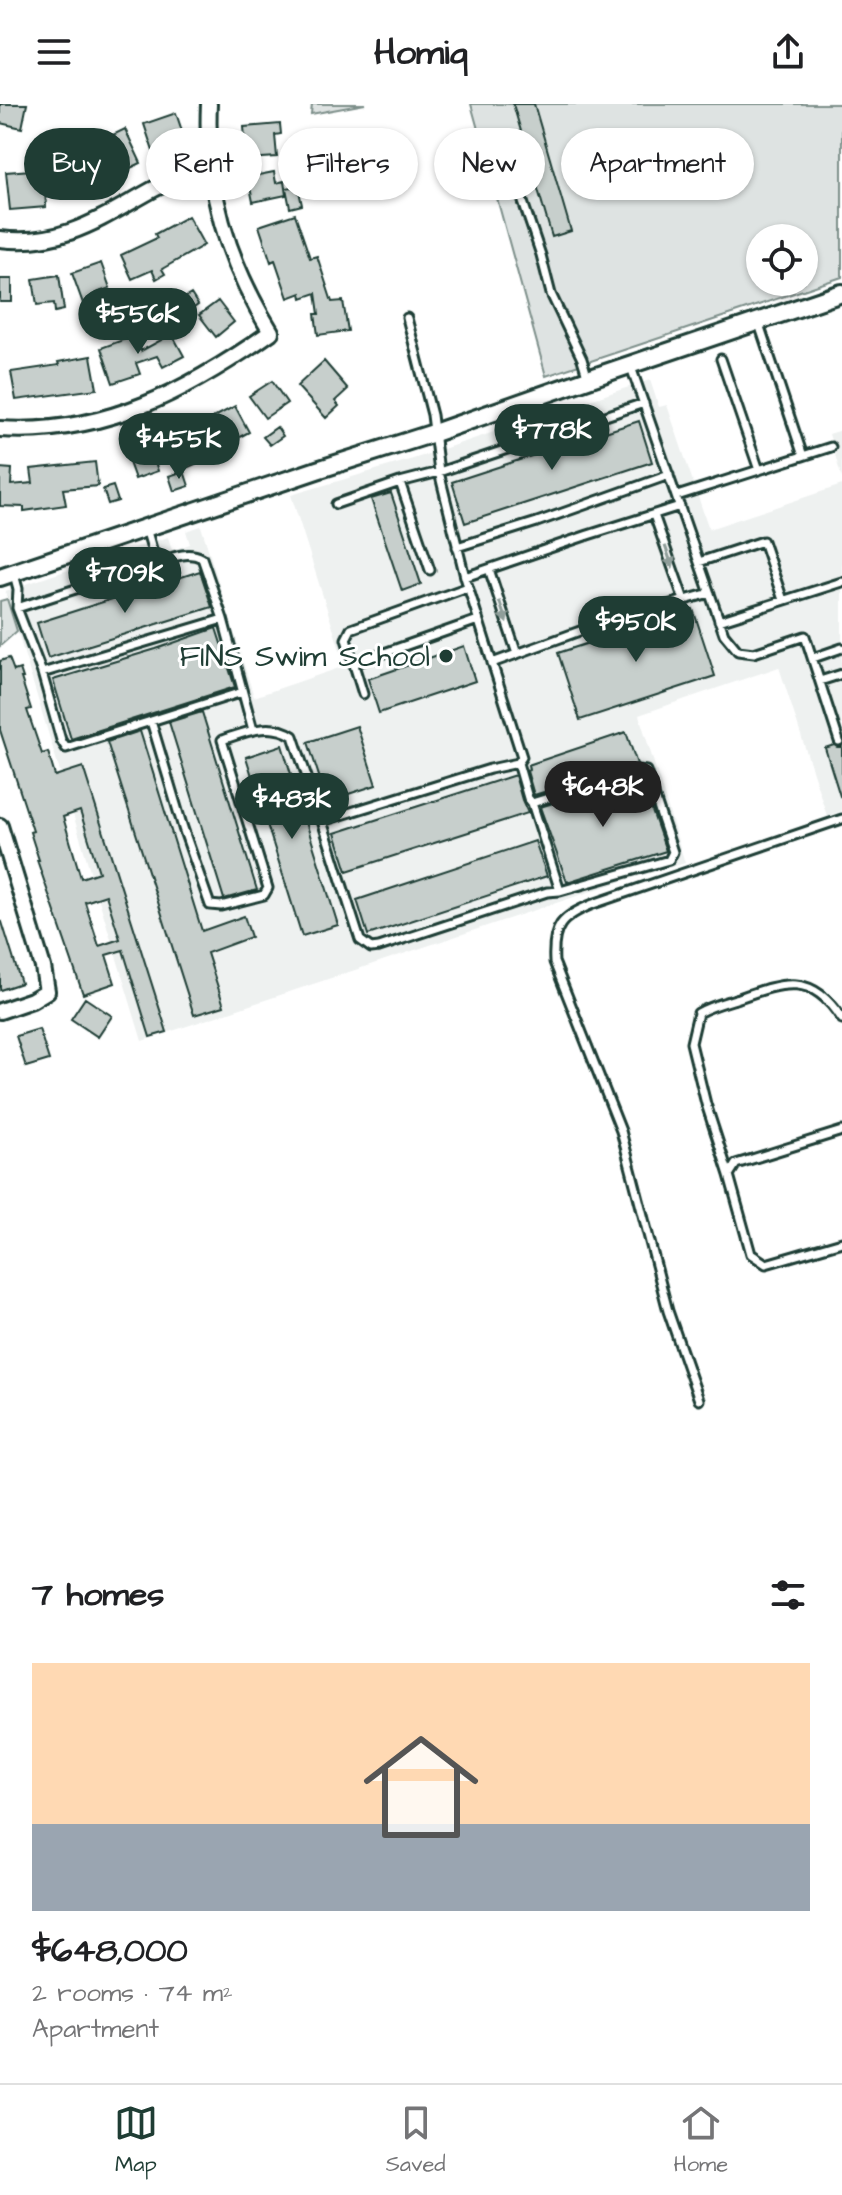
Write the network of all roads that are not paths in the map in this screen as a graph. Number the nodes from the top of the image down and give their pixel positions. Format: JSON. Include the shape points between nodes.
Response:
{"nodes":[{"id":1,"x":209,"y":104,"type":"edge"},
{"id":2,"x":208,"y":128,"type":"edge"},
{"id":3,"x":146,"y":194,"type":"edge"},
{"id":4,"x":217,"y":200,"type":"edge"},
{"id":5,"x":522,"y":200,"type":"edge"},
{"id":6,"x":0,"y":239,"type":"edge"},
{"id":7,"x":841,"y":297,"type":"edge"},
{"id":8,"x":407,"y":318,"type":"dead end"},
{"id":9,"x":758,"y":321,"type":"junction"},
{"id":10,"x":721,"y":359,"type":"dead end"},
{"id":11,"x":630,"y":364,"type":"junction"},
{"id":12,"x":588,"y":379,"type":"junction"},
{"id":13,"x":644,"y":403,"type":"junction"},
{"id":14,"x":0,"y":429,"type":"edge"},
{"id":15,"x":434,"y":433,"type":"junction"},
{"id":16,"x":831,"y":447,"type":"dead end"},
{"id":17,"x":803,"y":456,"type":"junction"},
{"id":18,"x":759,"y":470,"type":"junction"},
{"id":19,"x":439,"y":472,"type":"junction"},
{"id":20,"x":669,"y":475,"type":"junction"},
{"id":21,"x":400,"y":482,"type":"junction"},
{"id":22,"x":677,"y":496,"type":"junction"},
{"id":23,"x":336,"y":504,"type":"dead end"},
{"id":24,"x":680,"y":506,"type":"junction"},
{"id":25,"x":654,"y":515,"type":"junction"},
{"id":26,"x":146,"y":528,"type":"junction"},
{"id":27,"x":457,"y":547,"type":"junction"},
{"id":28,"x":699,"y":562,"type":"junction"},
{"id":29,"x":156,"y":563,"type":"junction"},
{"id":30,"x":489,"y":569,"type":"junction"},
{"id":31,"x":430,"y":570,"type":"dead end"},
{"id":32,"x":7,"y":575,"type":"edge"},
{"id":33,"x":465,"y":577,"type":"junction"},
{"id":34,"x":842,"y":582,"type":"edge"},
{"id":35,"x":468,"y":587,"type":"junction"},
{"id":36,"x":710,"y":593,"type":"junction"},
{"id":37,"x":684,"y":600,"type":"junction"},
{"id":38,"x":783,"y":600,"type":"junction"},
{"id":39,"x":17,"y":608,"type":"junction"},
{"id":40,"x":223,"y":619,"type":"junction"},
{"id":41,"x":478,"y":620,"type":"junction"},
{"id":42,"x":719,"y":621,"type":"junction"},
{"id":43,"x":842,"y":648,"type":"edge"},
{"id":44,"x":517,"y":654,"type":"junction"},
{"id":45,"x":813,"y":658,"type":"junction"},
{"id":46,"x":492,"y":663,"type":"junction"},
{"id":47,"x":353,"y":664,"type":"junction"},
{"id":48,"x":42,"y":673,"type":"junction"},
{"id":49,"x":842,"y":674,"type":"edge"},
{"id":50,"x":820,"y":681,"type":"junction"},
{"id":51,"x":242,"y":692,"type":"junction"},
{"id":52,"x":363,"y":694,"type":"dead end"},
{"id":53,"x":151,"y":721,"type":"junction"},
{"id":54,"x":253,"y":730,"type":"junction"},
{"id":55,"x":839,"y":741,"type":"dead end"},
{"id":56,"x":518,"y":763,"type":"junction"},
{"id":57,"x":532,"y":803,"type":"junction"},
{"id":58,"x":842,"y":819,"type":"edge"},
{"id":59,"x":322,"y":821,"type":"junction"},
{"id":60,"x":0,"y":826,"type":"edge"},
{"id":61,"x":560,"y":891,"type":"junction"},
{"id":62,"x":0,"y":1011,"type":"edge"},
{"id":63,"x":842,"y":1019,"type":"edge"},
{"id":64,"x":842,"y":1131,"type":"edge"},
{"id":65,"x":729,"y":1175,"type":"junction"},
{"id":66,"x":842,"y":1242,"type":"edge"},
{"id":67,"x":699,"y":1400,"type":"dead end"}],
"edges":[{"from":1,"to":2,"type":"street"},
{"from":3,"to":6,"type":"street","via":[[81,228],[31,240]]},
{"from":4,"to":14,"type":"street","via":[[232,255],[271,332],[162,399],[88,422]]},
{"from":5,"to":12,"type":"lane","via":[[551,294]]},
{"from":7,"to":9,"type":"street"},
{"from":8,"to":15,"type":"lane"},
{"from":9,"to":11,"type":"street"},
{"from":9,"to":17,"type":"lane"},
{"from":10,"to":18,"type":"lane"},
{"from":11,"to":12,"type":"street"},
{"from":11,"to":13,"type":"lane"},
{"from":12,"to":15,"type":"street"},
{"from":13,"to":19,"type":"lane"},
{"from":13,"to":20,"type":"lane"},
{"from":15,"to":19,"type":"lane"},
{"from":15,"to":26,"type":"street"},
{"from":16,"to":17,"type":"lane"},
{"from":17,"to":18,"type":"lane"},
{"from":18,"to":22,"type":"lane"},
{"from":19,"to":21,"type":"lane"},
{"from":19,"to":27,"type":"lane"},
{"from":20,"to":22,"type":"lane"},
{"from":20,"to":27,"type":"lane"},
{"from":21,"to":23,"type":"lane"},
{"from":21,"to":31,"type":"lane"},
{"from":22,"to":24,"type":"lane"},
{"from":24,"to":25,"type":"lane"},
{"from":24,"to":28,"type":"lane"},
{"from":25,"to":30,"type":"lane"},
{"from":25,"to":37,"type":"lane","one_way":true},
{"from":26,"to":29,"type":"lane"},
{"from":26,"to":32,"type":"street"},
{"from":27,"to":33,"type":"lane"},
{"from":28,"to":36,"type":"lane"},
{"from":28,"to":38,"type":"lane","via":[[763,541]]},
{"from":29,"to":39,"type":"lane"},
{"from":29,"to":40,"type":"lane","via":[[181,555],[202,558]]},
{"from":30,"to":33,"type":"lane"},
{"from":30,"to":44,"type":"lane","one_way":true},
{"from":32,"to":39,"type":"lane","via":[[18,589]]},
{"from":33,"to":35,"type":"lane"},
{"from":34,"to":38,"type":"lane"},
{"from":35,"to":41,"type":"lane"},
{"from":35,"to":47,"type":"lane","via":[[351,629],[346,639]]},
{"from":36,"to":37,"type":"lane"},
{"from":36,"to":42,"type":"lane"},
{"from":37,"to":44,"type":"lane"},
{"from":38,"to":42,"type":"lane"},
{"from":39,"to":48,"type":"lane"},
{"from":40,"to":48,"type":"lane"},
{"from":40,"to":51,"type":"lane"},
{"from":41,"to":46,"type":"lane"},
{"from":41,"to":47,"type":"lane"},
{"from":42,"to":45,"type":"lane","via":[[738,651],[754,653],[805,636]]},
{"from":43,"to":45,"type":"lane"},
{"from":44,"to":46,"type":"lane"},
{"from":45,"to":50,"type":"lane"},
{"from":46,"to":56,"type":"lane","via":[[522,757]]},
{"from":47,"to":52,"type":"lane"},
{"from":48,"to":53,"type":"lane","via":[[66,748]]},
{"from":49,"to":50,"type":"lane"},
{"from":50,"to":55,"type":"lane"},
{"from":51,"to":53,"type":"lane"},
{"from":51,"to":54,"type":"lane"},
{"from":53,"to":54,"type":"lane","via":[[210,905],[221,906],[264,895],[268,888],[222,740]]},
{"from":54,"to":59,"type":"lane","via":[[272,727],[293,736]]},
{"from":56,"to":57,"type":"lane"},
{"from":56,"to":59,"type":"lane"},
{"from":57,"to":61,"type":"lane"},
{"from":57,"to":61,"type":"lane","via":[[646,771],[673,852],[669,860]]},
{"from":58,"to":67,"type":"lane","via":[[570,913],[553,943],[554,962],[621,1131],[668,1311]]},
{"from":59,"to":61,"type":"lane","via":[[360,940],[371,948]]},
{"from":60,"to":62,"type":"street","via":[[47,991]]},
{"from":63,"to":65,"type":"lane","via":[[821,993],[792,985],[698,1013],[691,1043]]},
{"from":64,"to":65,"type":"lane","via":[[736,1164]]},
{"from":65,"to":66,"type":"lane","via":[[751,1254],[766,1264]]}]}
